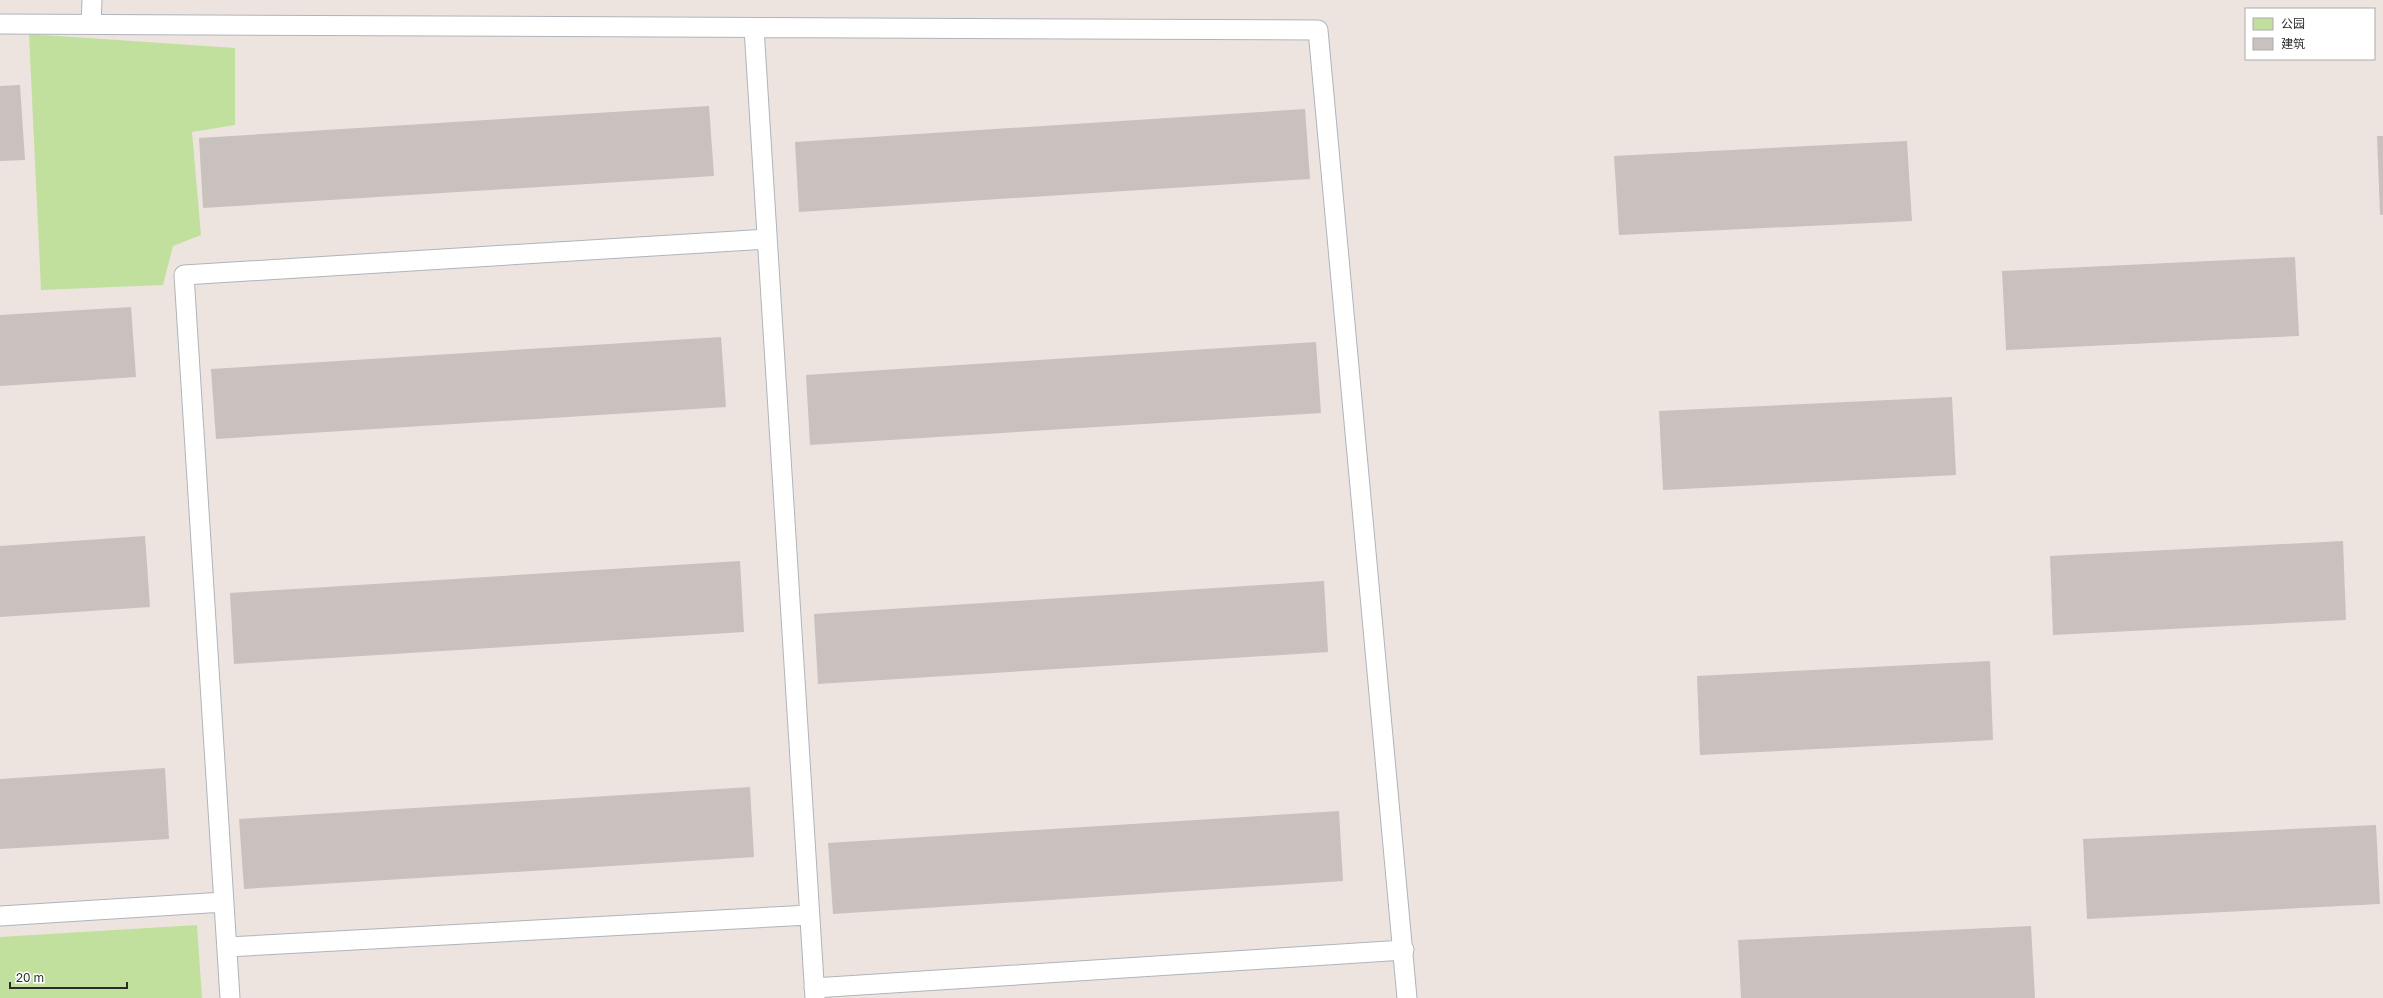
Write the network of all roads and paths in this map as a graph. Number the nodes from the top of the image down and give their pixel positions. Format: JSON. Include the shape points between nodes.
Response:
{"nodes":[{"id":1,"x":92,"y":0,"type":"edge"},
{"id":2,"x":0,"y":24,"type":"edge"},
{"id":3,"x":91,"y":24,"type":"junction"},
{"id":4,"x":754,"y":28,"type":"junction"},
{"id":5,"x":767,"y":239,"type":"junction"},
{"id":6,"x":224,"y":902,"type":"junction"},
{"id":7,"x":809,"y":915,"type":"junction"},
{"id":8,"x":0,"y":916,"type":"edge"},
{"id":9,"x":227,"y":947,"type":"junction"},
{"id":10,"x":1404,"y":950,"type":"junction"},
{"id":11,"x":815,"y":993,"type":"edge"},
{"id":12,"x":230,"y":998,"type":"edge"},
{"id":13,"x":1407,"y":998,"type":"edge"}],
"edges":[{"from":1,"to":3,"type":"lane"},
{"from":2,"to":3,"type":"lane"},
{"from":3,"to":4,"type":"lane"},
{"from":4,"to":5,"type":"lane"},
{"from":4,"to":10,"type":"lane","via":[[1318,30]]},
{"from":5,"to":6,"type":"lane","via":[[184,275]]},
{"from":5,"to":7,"type":"lane"},
{"from":6,"to":8,"type":"lane"},
{"from":6,"to":9,"type":"lane"},
{"from":7,"to":9,"type":"lane"},
{"from":7,"to":11,"type":"lane"},
{"from":9,"to":12,"type":"lane"},
{"from":10,"to":11,"type":"lane"},
{"from":10,"to":13,"type":"lane"}]}
